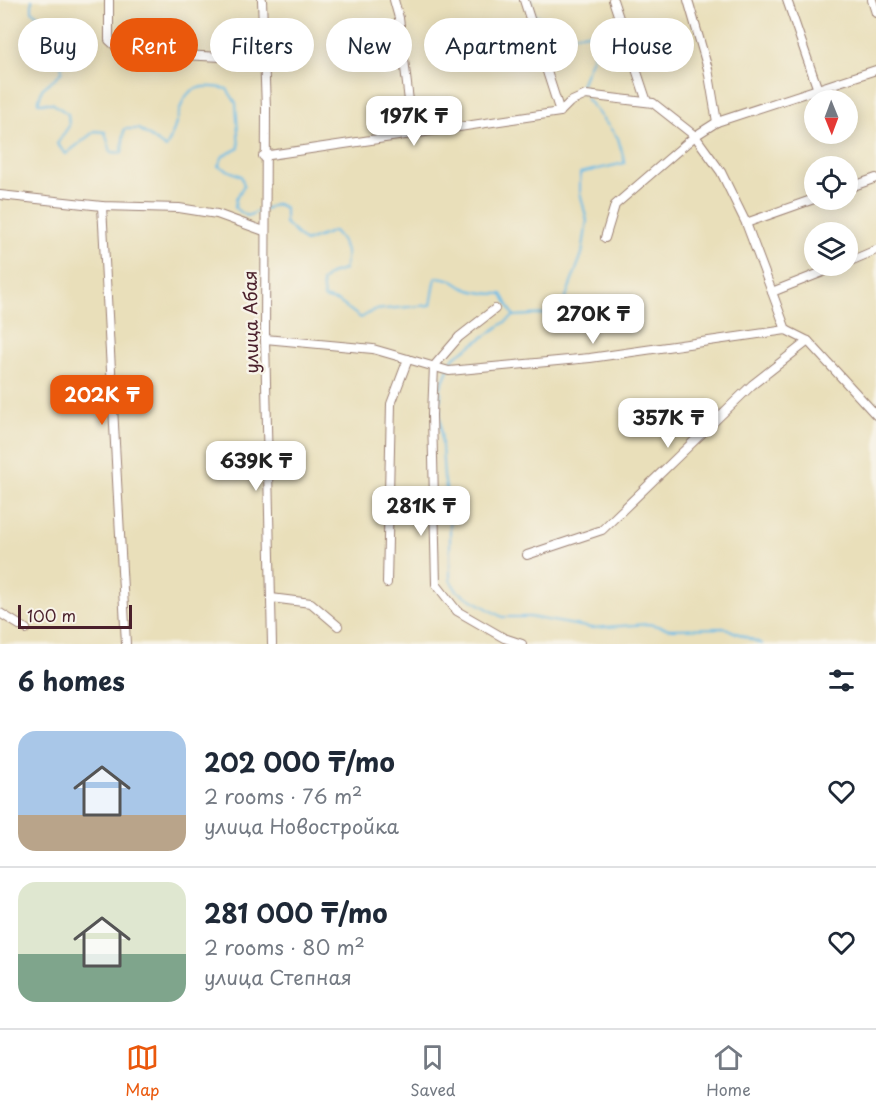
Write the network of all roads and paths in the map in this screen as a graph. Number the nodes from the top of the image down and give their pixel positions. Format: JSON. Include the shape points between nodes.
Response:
{"nodes":[{"id":1,"x":109,"y":0,"type":"edge"},
{"id":2,"x":262,"y":0,"type":"edge"},
{"id":3,"x":394,"y":0,"type":"edge"},
{"id":4,"x":524,"y":0,"type":"edge"},
{"id":5,"x":613,"y":0,"type":"edge"},
{"id":6,"x":688,"y":0,"type":"edge"},
{"id":7,"x":787,"y":0,"type":"edge"},
{"id":8,"x":872,"y":0,"type":"edge"},
{"id":9,"x":876,"y":13,"type":"edge"},
{"id":10,"x":262,"y":18,"type":"edge"},
{"id":11,"x":210,"y":56,"type":"edge"},
{"id":12,"x":876,"y":70,"type":"edge"},
{"id":13,"x":263,"y":72,"type":"edge"},
{"id":14,"x":818,"y":90,"type":"joint"},
{"id":15,"x":804,"y":94,"type":"edge"},
{"id":16,"x":647,"y":102,"type":"junction"},
{"id":17,"x":560,"y":112,"type":"junction"},
{"id":18,"x":717,"y":122,"type":"junction"},
{"id":19,"x":413,"y":134,"type":"junction"},
{"id":20,"x":695,"y":136,"type":"junction"},
{"id":21,"x":263,"y":156,"type":"junction"},
{"id":22,"x":876,"y":178,"type":"edge"},
{"id":23,"x":858,"y":184,"type":"edge"},
{"id":24,"x":0,"y":195,"type":"edge"},
{"id":25,"x":804,"y":203,"type":"edge"},
{"id":26,"x":102,"y":206,"type":"junction"},
{"id":27,"x":746,"y":223,"type":"junction"},
{"id":28,"x":264,"y":231,"type":"junction"},
{"id":29,"x":605,"y":238,"type":"dead end"},
{"id":30,"x":876,"y":250,"type":"edge"},
{"id":31,"x":858,"y":258,"type":"edge"},
{"id":32,"x":813,"y":276,"type":"edge"},
{"id":33,"x":772,"y":292,"type":"junction"},
{"id":34,"x":495,"y":309,"type":"dead end"},
{"id":35,"x":786,"y":330,"type":"junction"},
{"id":36,"x":265,"y":339,"type":"junction"},
{"id":37,"x":808,"y":341,"type":"junction"},
{"id":38,"x":408,"y":359,"type":"junction"},
{"id":39,"x":434,"y":366,"type":"junction"},
{"id":40,"x":876,"y":415,"type":"edge"},
{"id":41,"x":527,"y":555,"type":"dead end"},
{"id":42,"x":387,"y":583,"type":"dead end"},
{"id":43,"x":271,"y":598,"type":"junction"},
{"id":44,"x":0,"y":613,"type":"edge"},
{"id":45,"x":338,"y":626,"type":"dead end"},
{"id":46,"x":26,"y":629,"type":"dead end"},
{"id":47,"x":126,"y":644,"type":"edge"},
{"id":48,"x":273,"y":644,"type":"edge"},
{"id":49,"x":522,"y":644,"type":"edge"}],
"edges":[{"from":1,"to":11,"type":"street","via":[[109,40],[122,52]]},
{"from":2,"to":10,"type":"street","name":"улица Абая"},
{"from":3,"to":19,"type":"street"},
{"from":4,"to":17,"type":"street"},
{"from":5,"to":16,"type":"street"},
{"from":6,"to":18,"type":"street","via":[[708,69]]},
{"from":7,"to":14,"type":"street"},
{"from":8,"to":9,"type":"street"},
{"from":12,"to":14,"type":"street"},
{"from":13,"to":21,"type":"street","name":"улица Абая"},
{"from":15,"to":18,"type":"street"},
{"from":16,"to":17,"type":"street","via":[[586,95]]},
{"from":16,"to":20,"type":"street"},
{"from":17,"to":19,"type":"street"},
{"from":18,"to":20,"type":"street"},
{"from":19,"to":21,"type":"street"},
{"from":20,"to":27,"type":"street","via":[[721,172]]},
{"from":20,"to":29,"type":"street","via":[[615,206]]},
{"from":21,"to":28,"type":"street","name":"улица Абая"},
{"from":22,"to":23,"type":"street"},
{"from":24,"to":26,"type":"street"},
{"from":25,"to":27,"type":"street"},
{"from":26,"to":28,"type":"street","via":[[179,208],[217,214]]},
{"from":26,"to":47,"type":"street"},
{"from":27,"to":33,"type":"street"},
{"from":28,"to":36,"type":"street","name":"улица Абая"},
{"from":30,"to":31,"type":"street"},
{"from":32,"to":33,"type":"street"},
{"from":33,"to":35,"type":"street"},
{"from":34,"to":39,"type":"street","via":[[459,337]]},
{"from":35,"to":37,"type":"street"},
{"from":35,"to":39,"type":"street","via":[[590,358],[449,371]]},
{"from":36,"to":38,"type":"street","via":[[373,349]]},
{"from":36,"to":43,"type":"street","name":"улица Абая"},
{"from":37,"to":40,"type":"street"},
{"from":37,"to":41,"type":"street","via":[[752,385],[602,530]]},
{"from":38,"to":39,"type":"street"},
{"from":38,"to":42,"type":"street","via":[[392,404]]},
{"from":39,"to":49,"type":"street","via":[[436,584],[457,611]]},
{"from":43,"to":45,"type":"street","via":[[311,603]]},
{"from":43,"to":48,"type":"street","name":"улица Абая"},
{"from":44,"to":46,"type":"street"}]}
